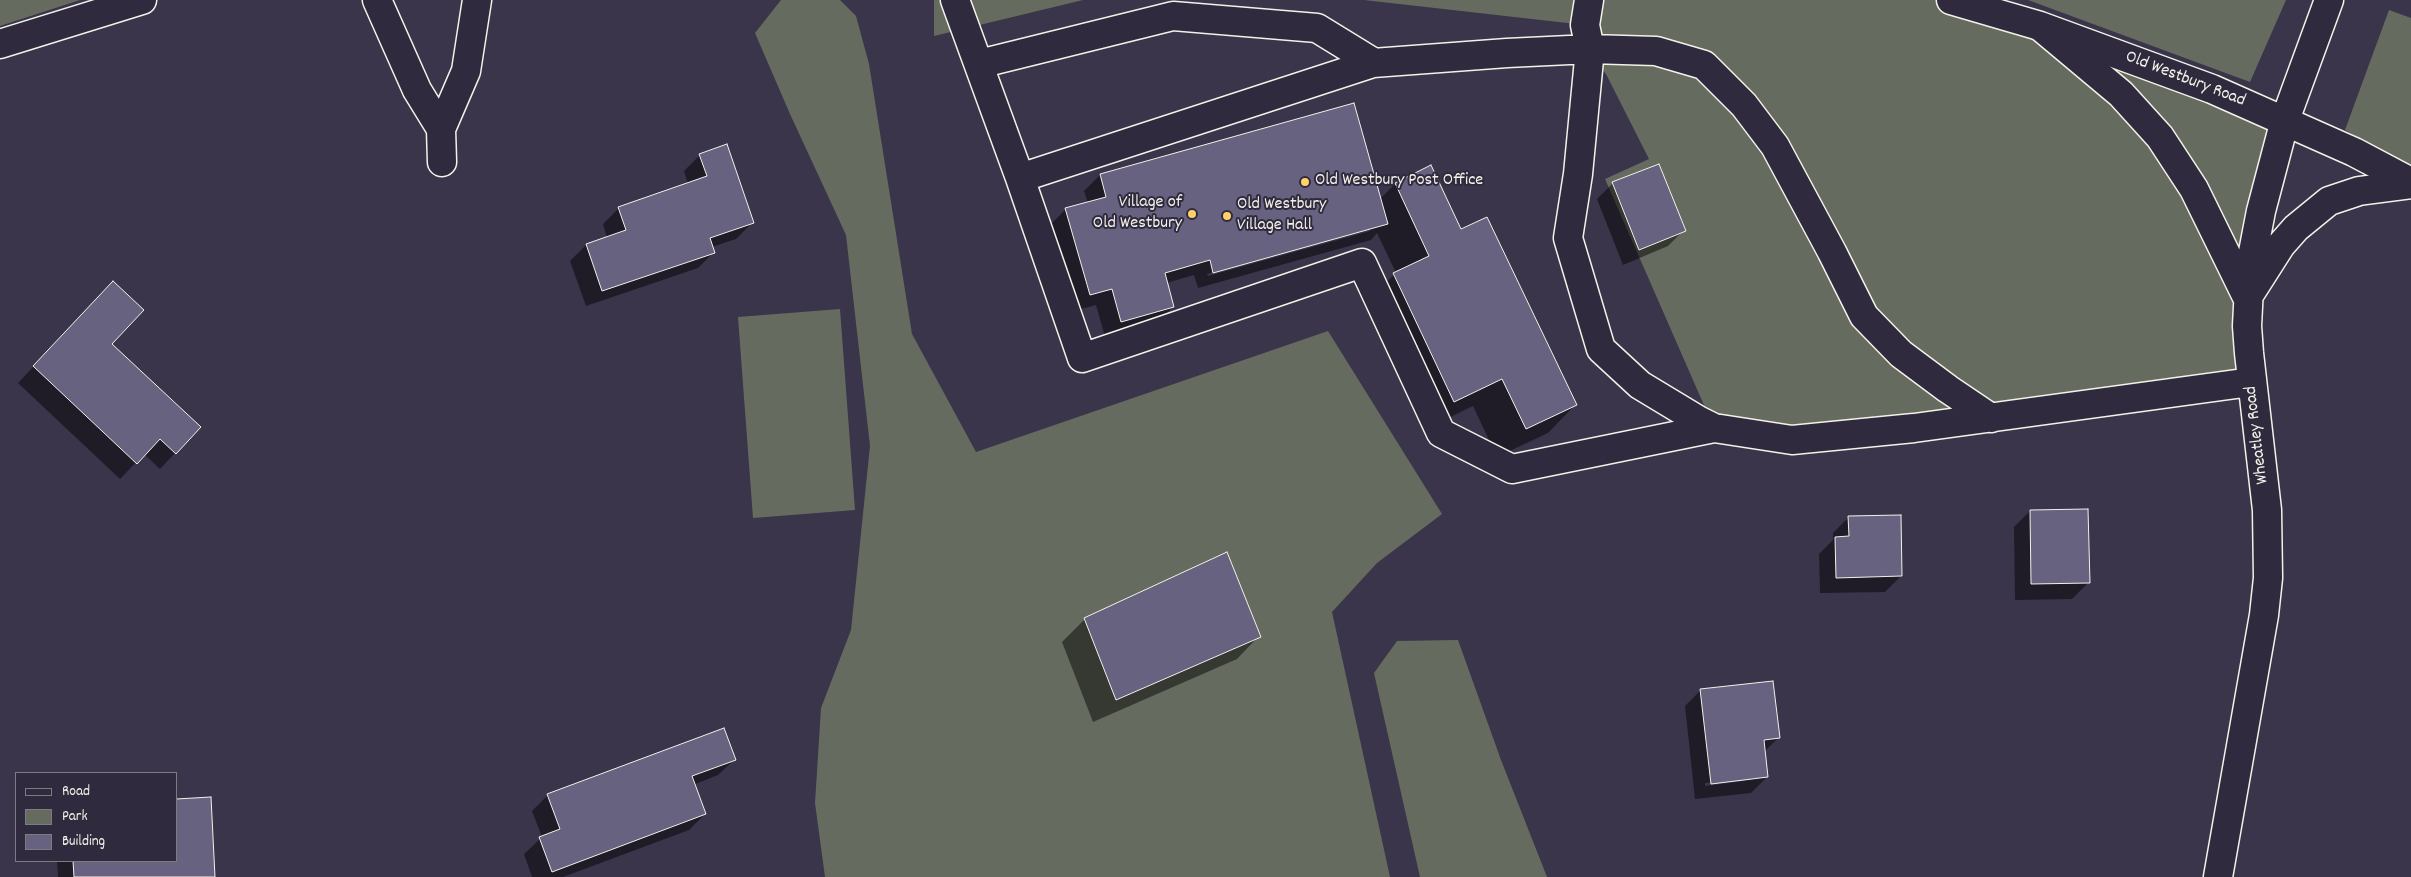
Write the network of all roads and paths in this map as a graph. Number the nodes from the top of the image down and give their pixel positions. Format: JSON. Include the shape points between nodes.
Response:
{"nodes":[{"id":1,"x":142,"y":0,"type":"edge"},
{"id":2,"x":377,"y":0,"type":"edge"},
{"id":3,"x":478,"y":0,"type":"edge"},
{"id":4,"x":955,"y":0,"type":"edge"},
{"id":5,"x":1589,"y":0,"type":"edge"},
{"id":6,"x":1951,"y":0,"type":"edge"},
{"id":7,"x":2325,"y":11,"type":"edge"},
{"id":8,"x":2040,"y":26,"type":"junction"},
{"id":9,"x":0,"y":44,"type":"edge"},
{"id":10,"x":1590,"y":49,"type":"junction"},
{"id":11,"x":1374,"y":63,"type":"junction"},
{"id":12,"x":979,"y":64,"type":"junction"},
{"id":13,"x":2286,"y":120,"type":"junction"},
{"id":14,"x":442,"y":128,"type":"junction"},
{"id":15,"x":442,"y":162,"type":"dead end"},
{"id":16,"x":1020,"y":178,"type":"junction"},
{"id":17,"x":2411,"y":183,"type":"edge"},
{"id":18,"x":2248,"y":298,"type":"junction"},
{"id":19,"x":2251,"y":382,"type":"junction"},
{"id":20,"x":1991,"y":418,"type":"junction"},
{"id":21,"x":1714,"y":428,"type":"junction"},
{"id":22,"x":2218,"y":877,"type":"edge"}],
"edges":[{"from":1,"to":9,"type":"street"},
{"from":2,"to":14,"type":"street","via":[[417,90]]},
{"from":3,"to":14,"type":"street","via":[[466,71]]},
{"from":4,"to":12,"type":"street"},
{"from":5,"to":10,"type":"street","via":[[1585,25]]},
{"from":6,"to":8,"type":"street","name":"Old Westbury Road"},
{"from":7,"to":13,"type":"street","name":"Wheatley Road"},
{"from":8,"to":13,"type":"street","name":"Old Westbury Road","via":[[2212,89]]},
{"from":8,"to":18,"type":"street","via":[[2121,94],[2160,137],[2194,189]]},
{"from":10,"to":11,"type":"street"},
{"from":10,"to":20,"type":"street","via":[[1656,51],[1704,65],[1744,105],[1775,146],[1864,316],[1902,354]]},
{"from":10,"to":21,"type":"street","via":[[1578,174],[1568,238],[1601,349],[1640,385]]},
{"from":11,"to":12,"type":"street","via":[[1317,28],[1173,16]]},
{"from":11,"to":16,"type":"street"},
{"from":12,"to":16,"type":"street"},
{"from":13,"to":17,"type":"street","name":"Old Westbury Road"},
{"from":13,"to":18,"type":"street","name":"Wheatley Road","via":[[2261,211]]},
{"from":14,"to":15,"type":"street"},
{"from":16,"to":21,"type":"street","via":[[1082,358],[1362,263],[1441,433],[1512,469]]},
{"from":17,"to":18,"type":"street","via":[[2343,195],[2324,205],[2296,228],[2282,245]]},
{"from":18,"to":19,"type":"street","name":"Wheatley Road"},
{"from":19,"to":20,"type":"street"},
{"from":19,"to":22,"type":"street","name":"Wheatley Road","via":[[2267,510],[2268,578]]},
{"from":20,"to":21,"type":"street","via":[[1792,440]]}]}
